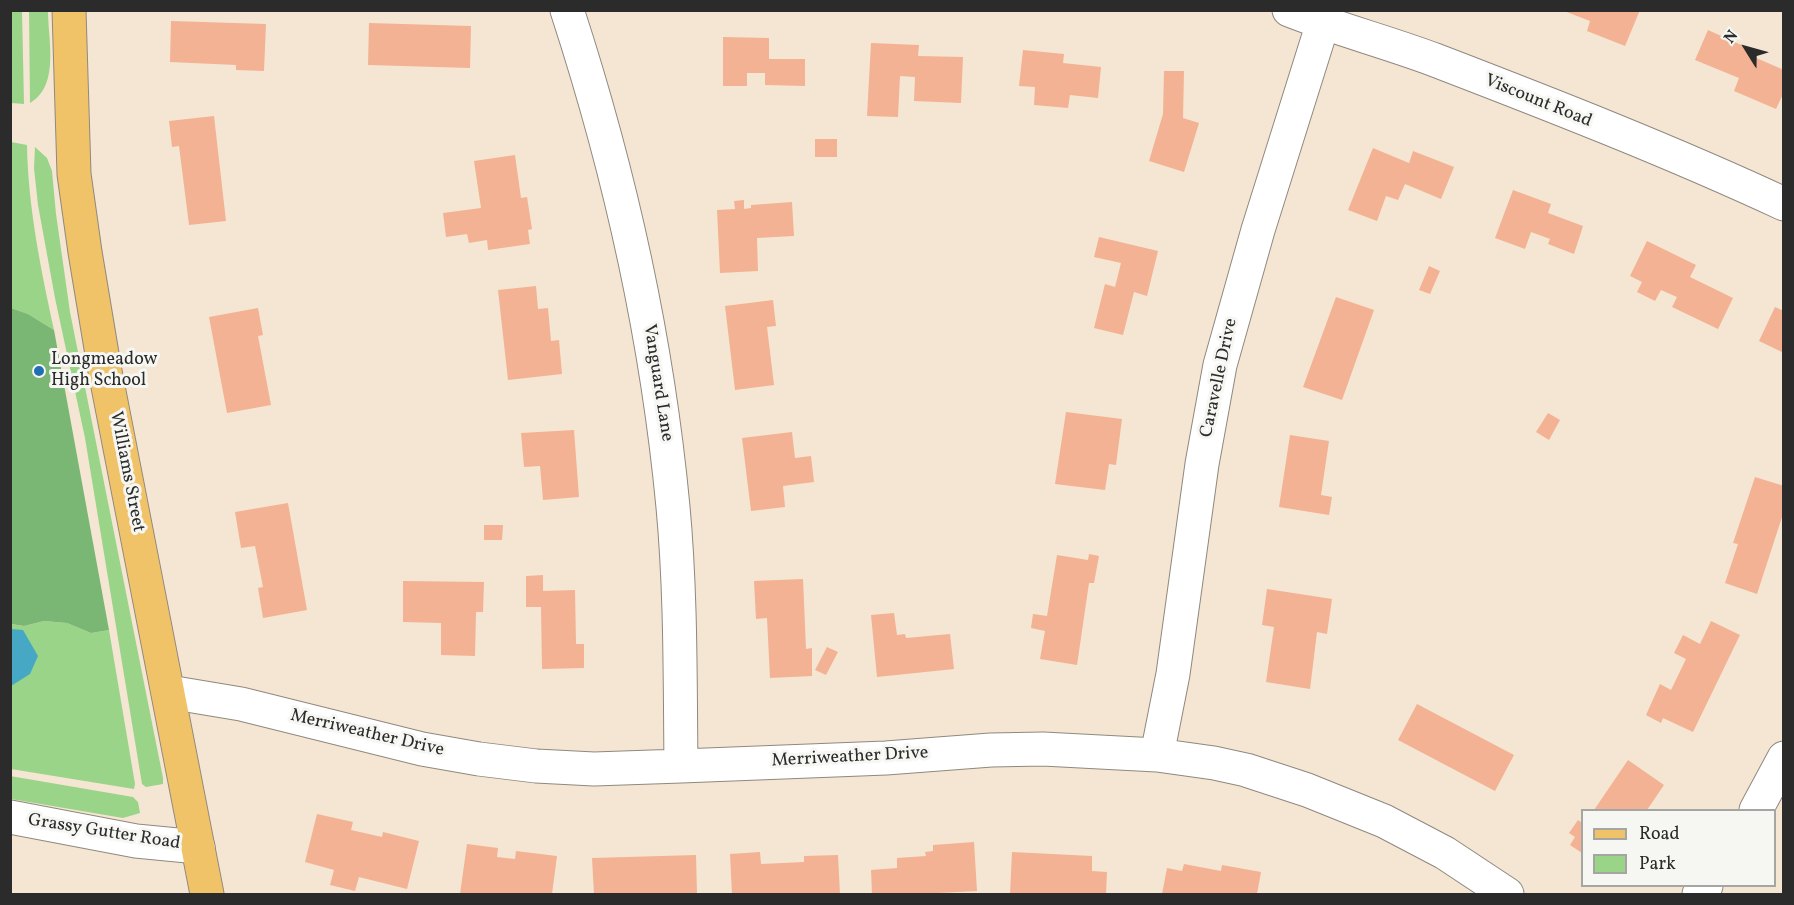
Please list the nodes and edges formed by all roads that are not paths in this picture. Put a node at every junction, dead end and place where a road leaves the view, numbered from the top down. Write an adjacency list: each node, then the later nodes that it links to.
1 (69, 10): 6 (main road, Williams Street)
2 (567, 10): 9 (street, Vanguard Lane)
3 (1289, 10): 4 (street, Viscount Road)
4 (1325, 17): 5 (street, Viscount Road); 7 (street, Caravelle Drive)
5 (1784, 204)
6 (169, 692): 9 (street, Merriweather Drive); 12 (main road, Williams Street)
7 (1157, 755): 9 (street, Merriweather Drive); 14 (street, Merriweather Drive)
8 (1784, 758): 10 (street)
9 (681, 766)
10 (1757, 809)
11 (10, 818): 12 (street, Grassy Gutter Road)
12 (198, 847): 13 (main road, Williams Street)
13 (207, 894)
14 (1507, 894)

